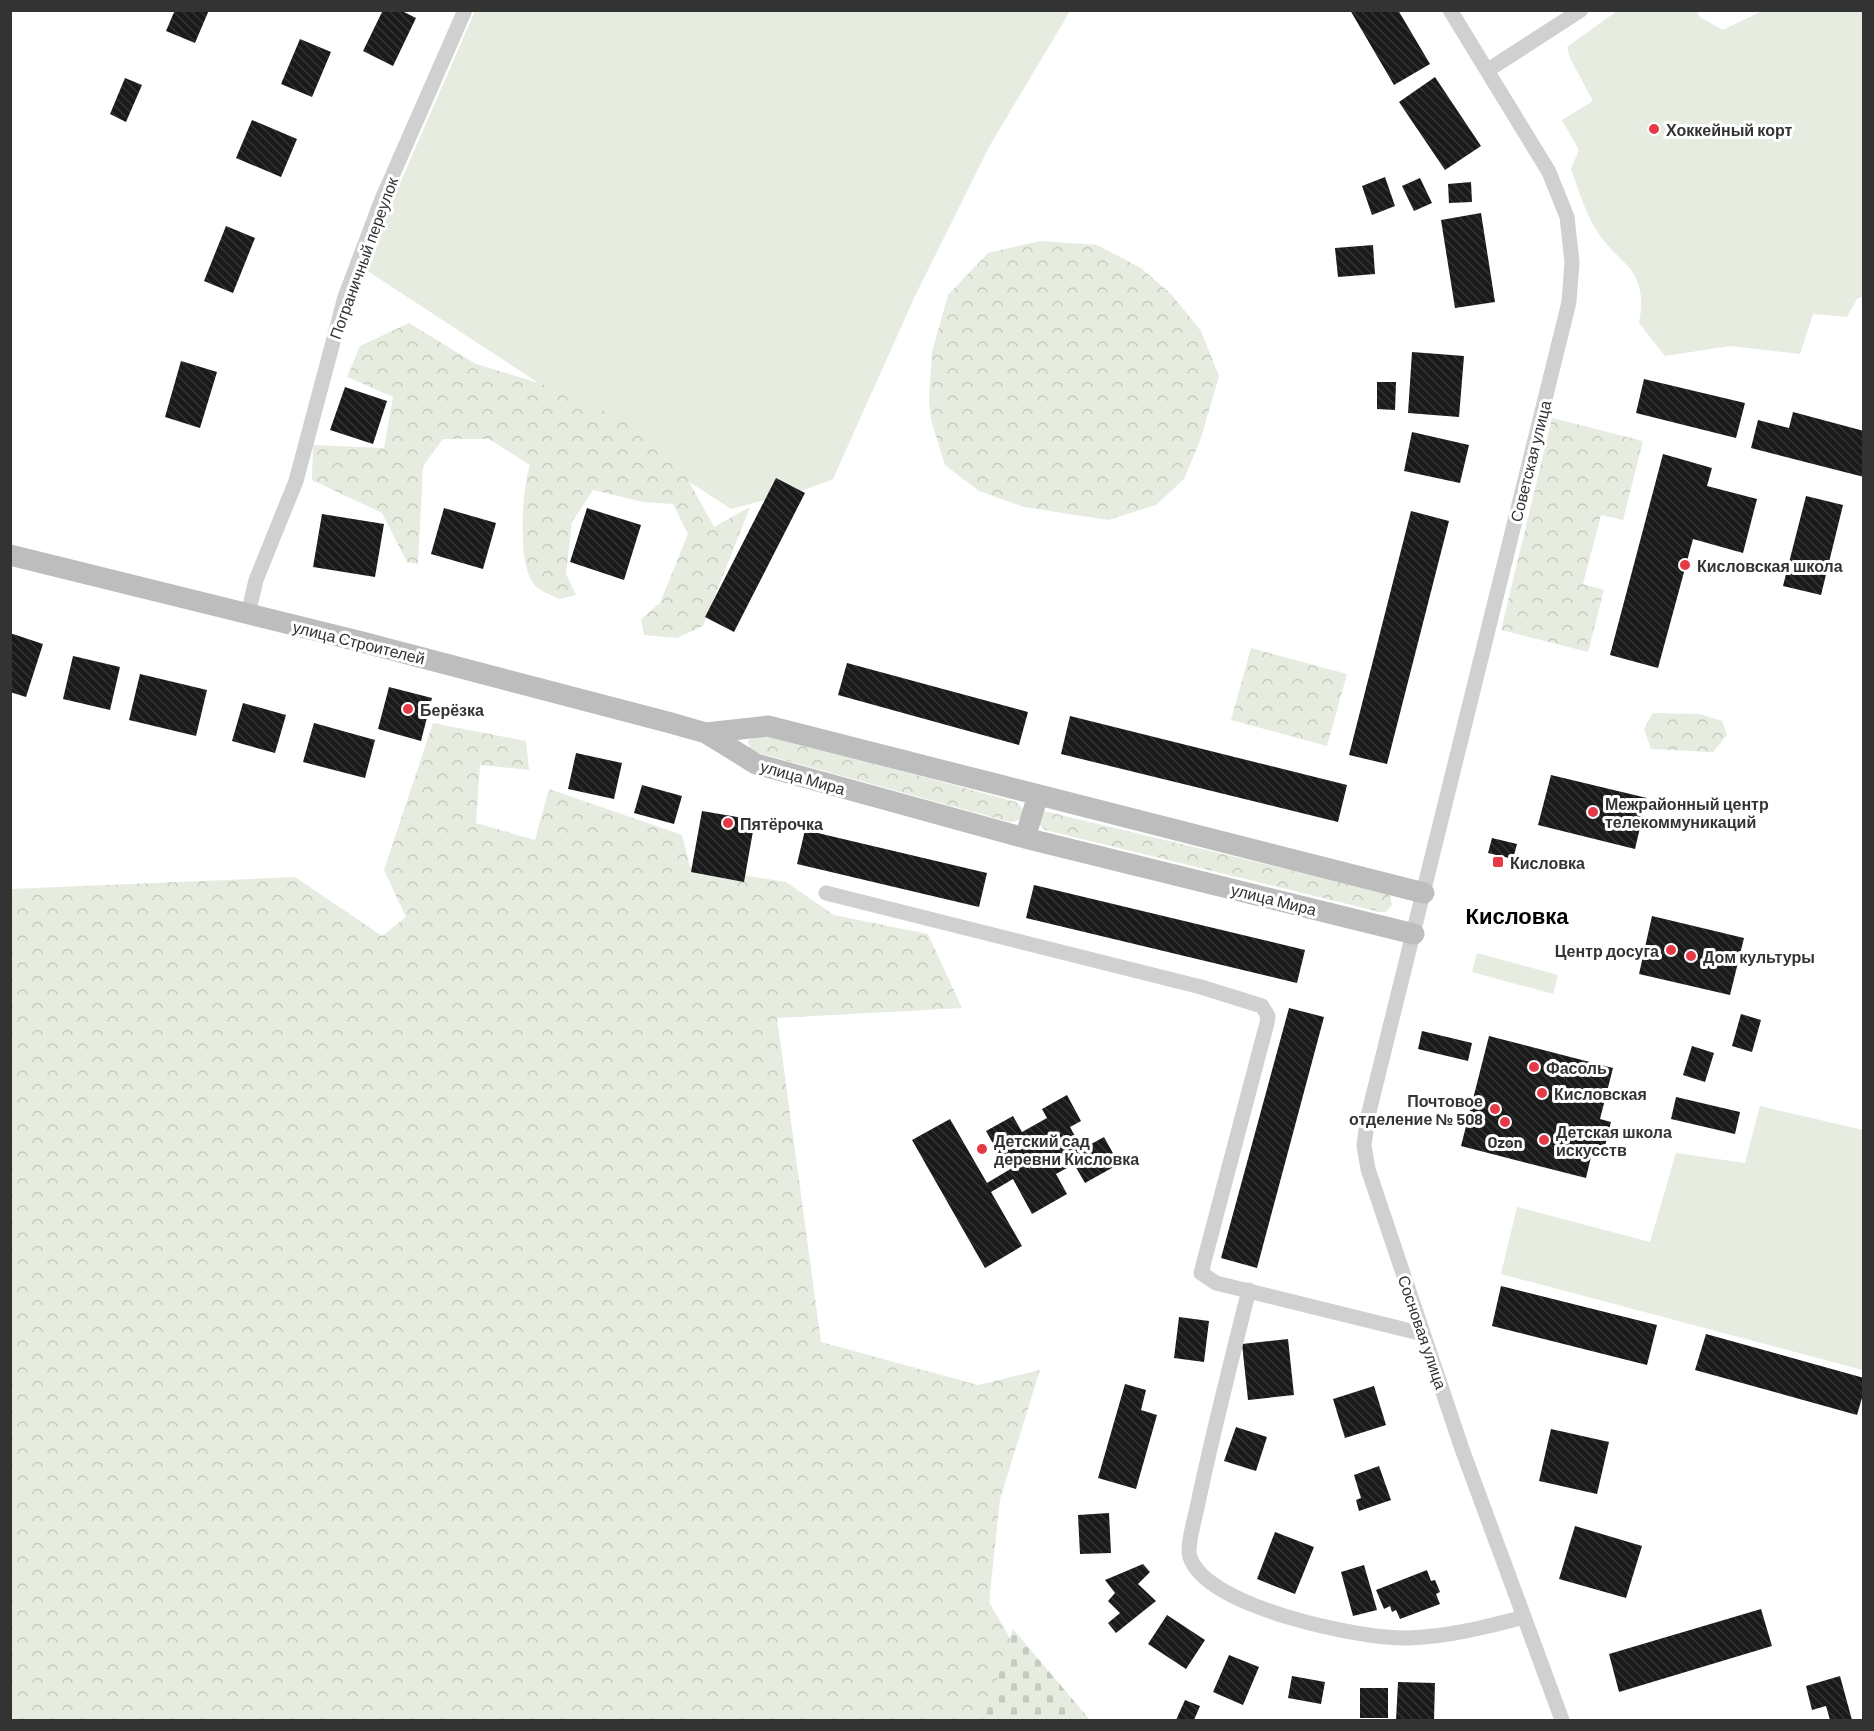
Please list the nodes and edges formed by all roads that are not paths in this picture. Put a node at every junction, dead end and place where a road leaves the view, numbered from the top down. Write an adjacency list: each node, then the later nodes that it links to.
1 (465, 10): 6 (street, Пограничный переулок)
2 (1450, 10): 4 (street, Советская улица)
3 (1581, 10): 4 (street)
4 (1488, 70): 11 (street, Советская улица)
5 (10, 555): 6 (street, улица Строителей)
6 (248, 614): 7 (street, улица Строителей)
7 (706, 733): 8 (street); 9 (street, улица Мира)
8 (1038, 795): 9 (street); 11 (street)
9 (1026, 838): 12 (street, улица Мира)
10 (826, 893): 13 (street)
11 (1424, 893): 12 (street, Советская улица)
12 (1414, 934): 14 (street, Сосновая улица)
13 (1249, 1290): 14 (street); 15 (street)
14 (1423, 1334): 15 (street, Сосновая улица)
15 (1524, 1617): 16 (street, Сосновая улица)
16 (1562, 1720)

